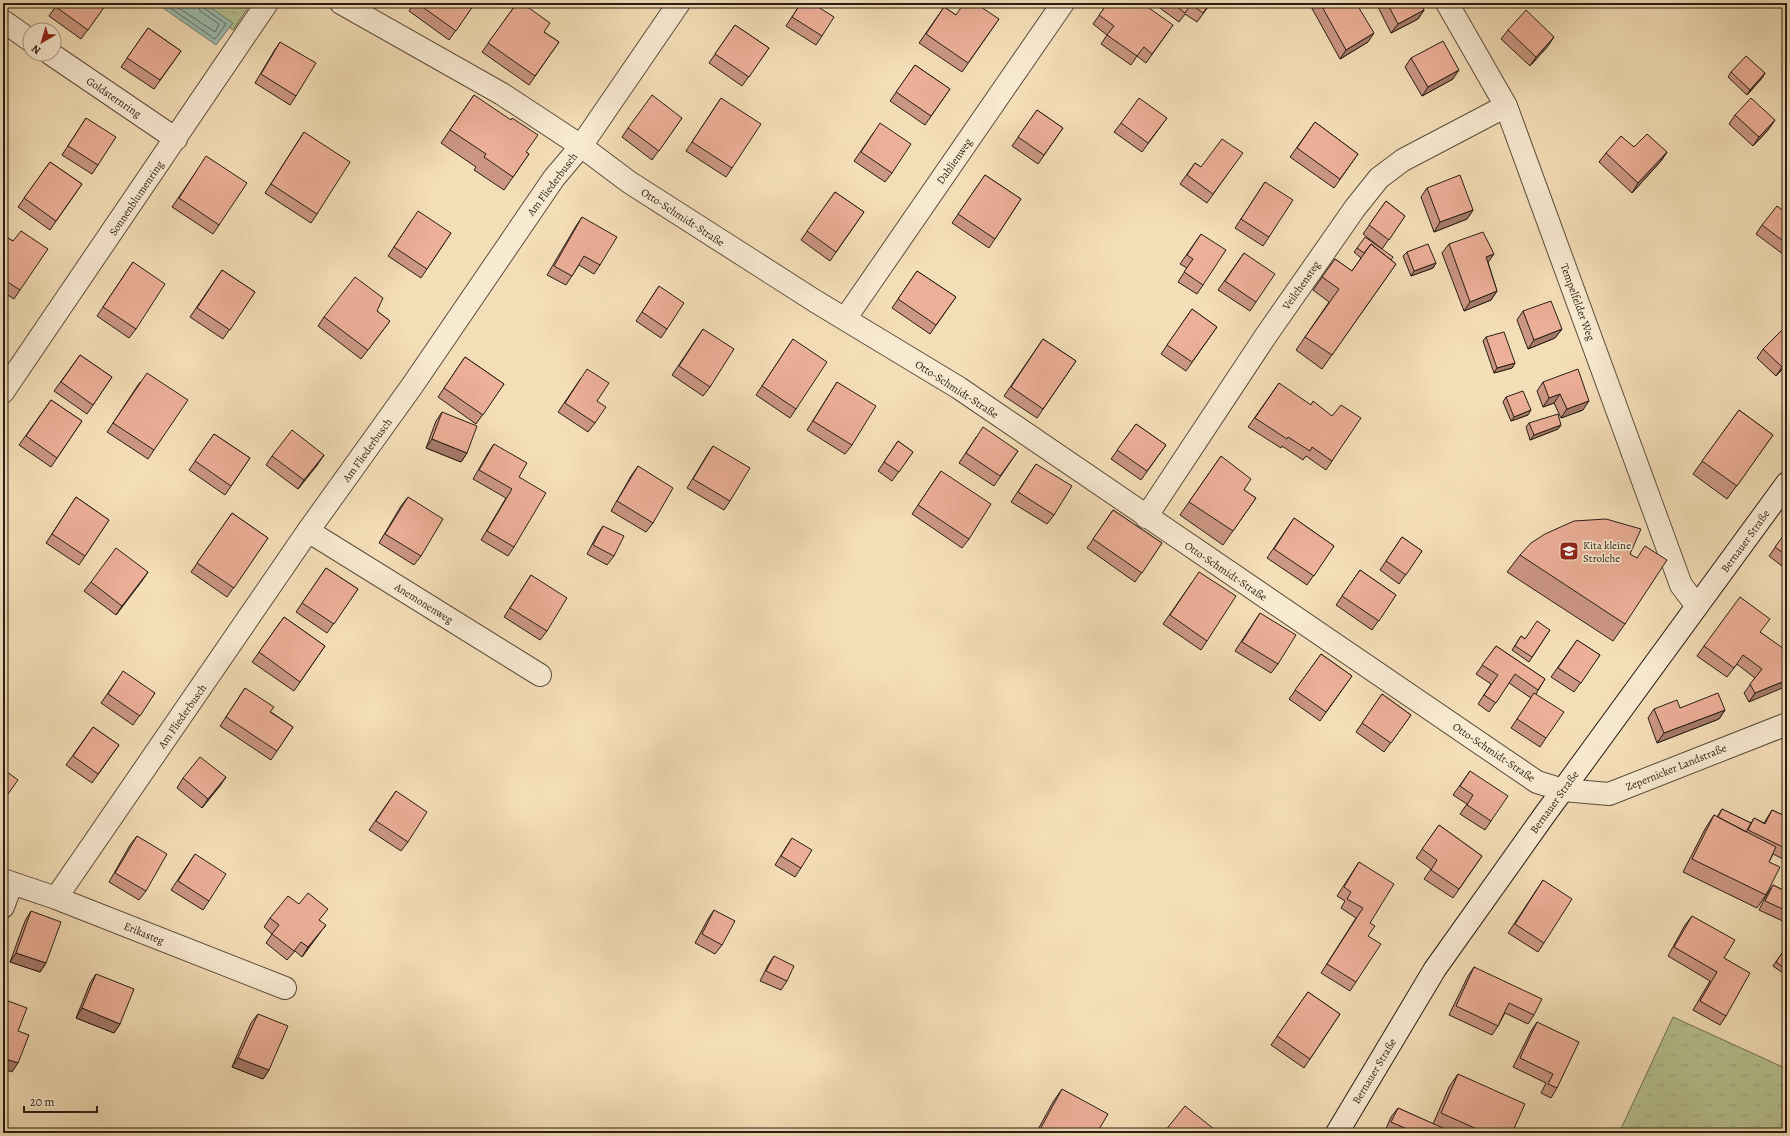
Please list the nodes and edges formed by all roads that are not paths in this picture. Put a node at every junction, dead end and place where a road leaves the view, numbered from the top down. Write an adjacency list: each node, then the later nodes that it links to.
1 (267, 3): 10 (street, Sonnenblumenring)
2 (341, 3): 11 (street, Otto-Schmidt-Straße)
3 (679, 3): 11 (street, Am Fliederbusch)
4 (1063, 3): 12 (street, Dahlienweg)
5 (1448, 3): 9 (street, Tempelfelder Weg)
6 (3, 21): 7 (street)
7 (22, 34)
8 (62, 61): 10 (street, Goldsternring)
9 (1506, 106): 15 (street, Veilchensteg); 17 (street, Tempelfelder Weg)
10 (176, 139): 13 (street, Sonnenblumenring)
11 (581, 146): 12 (street, Otto-Schmidt-Straße); 16 (street, Am Fliederbusch)
12 (845, 319): 15 (street, Otto-Schmidt-Straße)
13 (3, 392)
14 (1787, 483): 17 (street, Bernauer Straße)
15 (1146, 516): 20 (street, Otto-Schmidt-Straße)
16 (308, 531): 18 (street, Anemonenweg); 22 (street, Am Fliederbusch)
17 (1697, 606): 20 (street, Bernauer Straße)
18 (540, 675)
19 (1787, 724): 20 (street, Zepernicker Landstraße)
20 (1563, 790): 25 (street, Bernauer Straße)
21 (7, 881): 22 (street, Erikasteg); 23 (street)
22 (56, 898): 24 (street, Erikasteg)
23 (3, 907)
24 (285, 988)
25 (1337, 1133)

